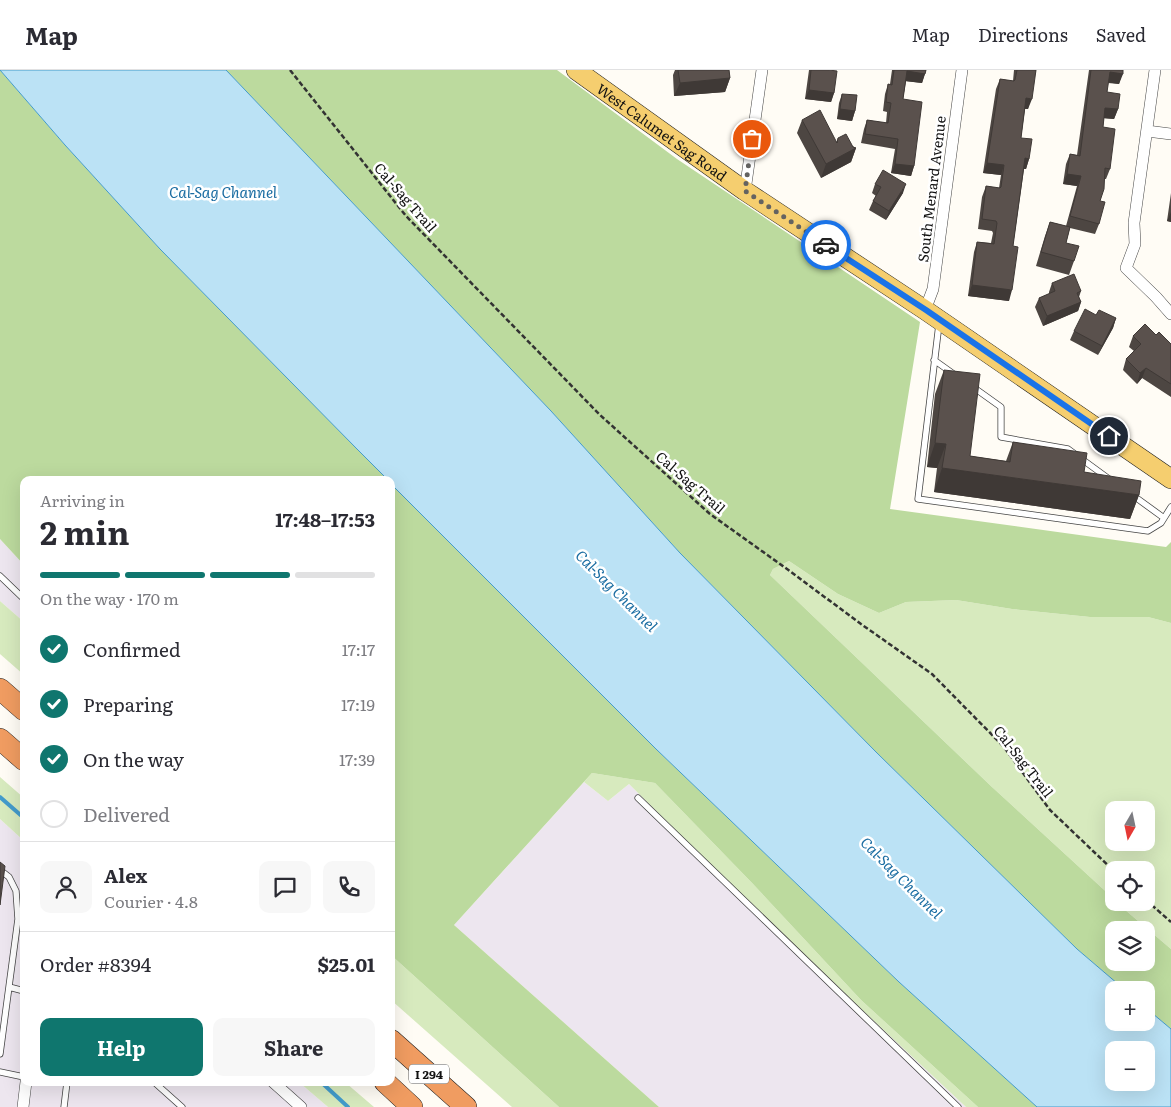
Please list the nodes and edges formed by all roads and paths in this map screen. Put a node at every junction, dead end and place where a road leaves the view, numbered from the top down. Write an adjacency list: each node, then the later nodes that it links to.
1 (290, 70): 24 (path, Cal-Sag Trail)
2 (576, 70): 8 (main road, West Calumet Sag Road)
3 (762, 70): 8 (street)
4 (962, 70): 10 (street, South Menard Avenue)
5 (1154, 70): 6 (street)
6 (1147, 131): 7 (street); 9 (street)
7 (1171, 134)
8 (745, 191): 10 (main road, West Calumet Sag Road)
9 (1171, 314)
10 (932, 315): 11 (lane); 12 (main road, West Calumet Sag Road)
11 (934, 360): 13 (lane); 16 (lane)
12 (1171, 478)
13 (1116, 484)
14 (1124, 489): 16 (lane)
15 (1171, 507): 16 (lane)
16 (1164, 518)
17 (0, 576): 18 (lane)
18 (20, 595)
19 (0, 689): 20 (highway)
20 (20, 706)
21 (0, 739): 22 (highway)
22 (20, 756)
23 (638, 798): 45 (lane)
24 (1105, 862)
25 (0, 870): 28 (lane)
26 (1155, 908): 27 (path)
27 (1171, 922)
28 (9, 987): 29 (lane); 31 (lane)
29 (20, 990)
30 (395, 1044): 44 (highway, I 294)
31 (0, 1054)
32 (0, 1072): 33 (lane)
33 (20, 1076)
34 (26, 1086): 39 (street)
35 (67, 1086): 40 (lane)
36 (158, 1086): 41 (lane)
37 (277, 1086): 42 (street)
38 (389, 1086): 43 (highway, I 294)
39 (23, 1107)
40 (64, 1107)
41 (182, 1107)
42 (301, 1107)
43 (412, 1107)
44 (466, 1107)
45 (958, 1107)

